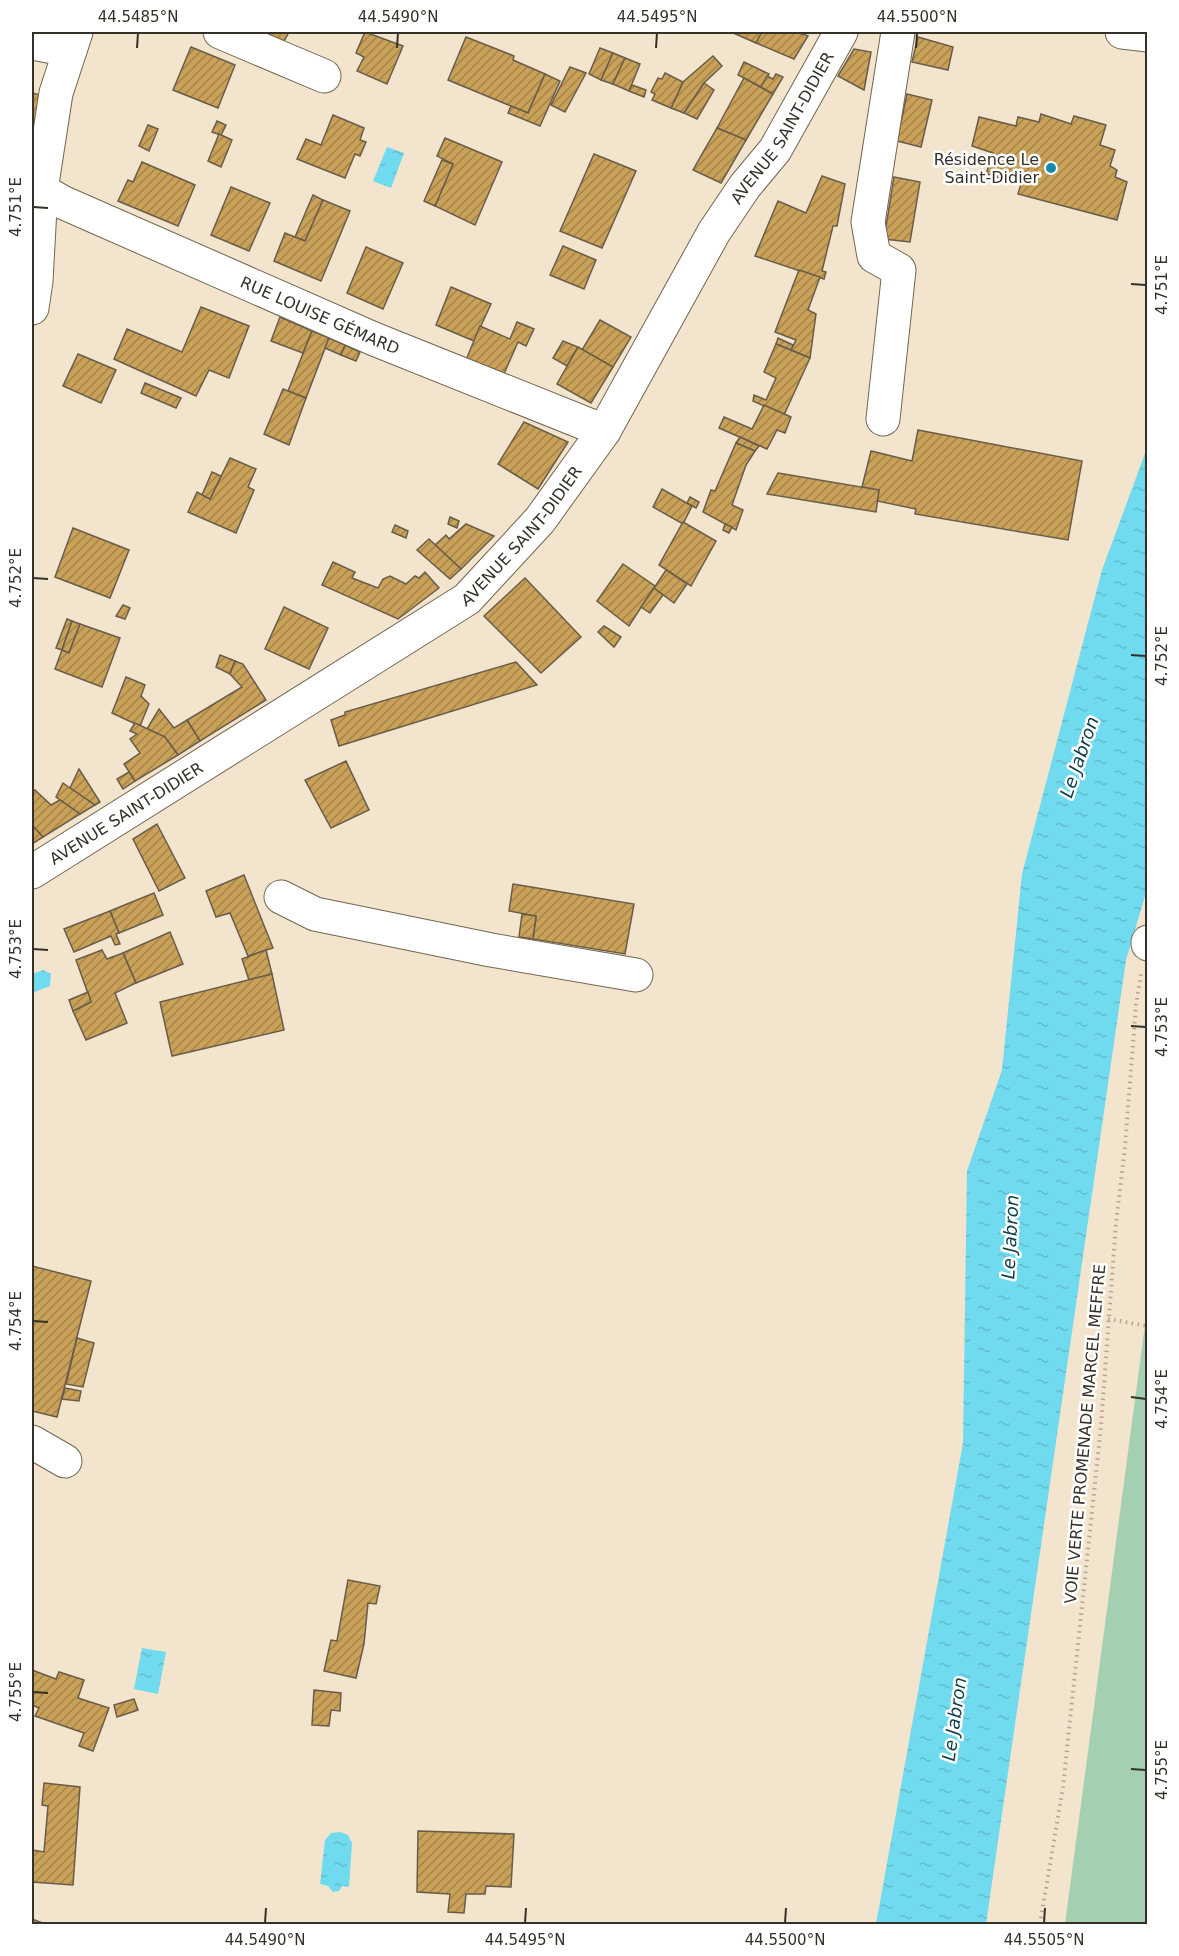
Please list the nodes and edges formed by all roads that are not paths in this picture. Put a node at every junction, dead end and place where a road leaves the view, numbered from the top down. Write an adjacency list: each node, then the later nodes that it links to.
1 (220, 32): 8 (street)
2 (841, 32): 12 (street, AVENUE SAINT-DIDIER)
3 (898, 32): 11 (street)
4 (1122, 32): 5 (street)
5 (1148, 35)
6 (73, 41): 7 (street); 9 (street)
7 (32, 44)
8 (324, 76)
9 (41, 190): 10 (street); 12 (street, RUE LOUISE GÉMARD)
10 (33, 290)
11 (883, 419)
12 (604, 431): 13 (street, AVENUE SAINT-DIDIER)
13 (32, 872)
14 (281, 897): 15 (street)
15 (636, 975)
16 (32, 1442): 17 (street)
17 (65, 1461)

